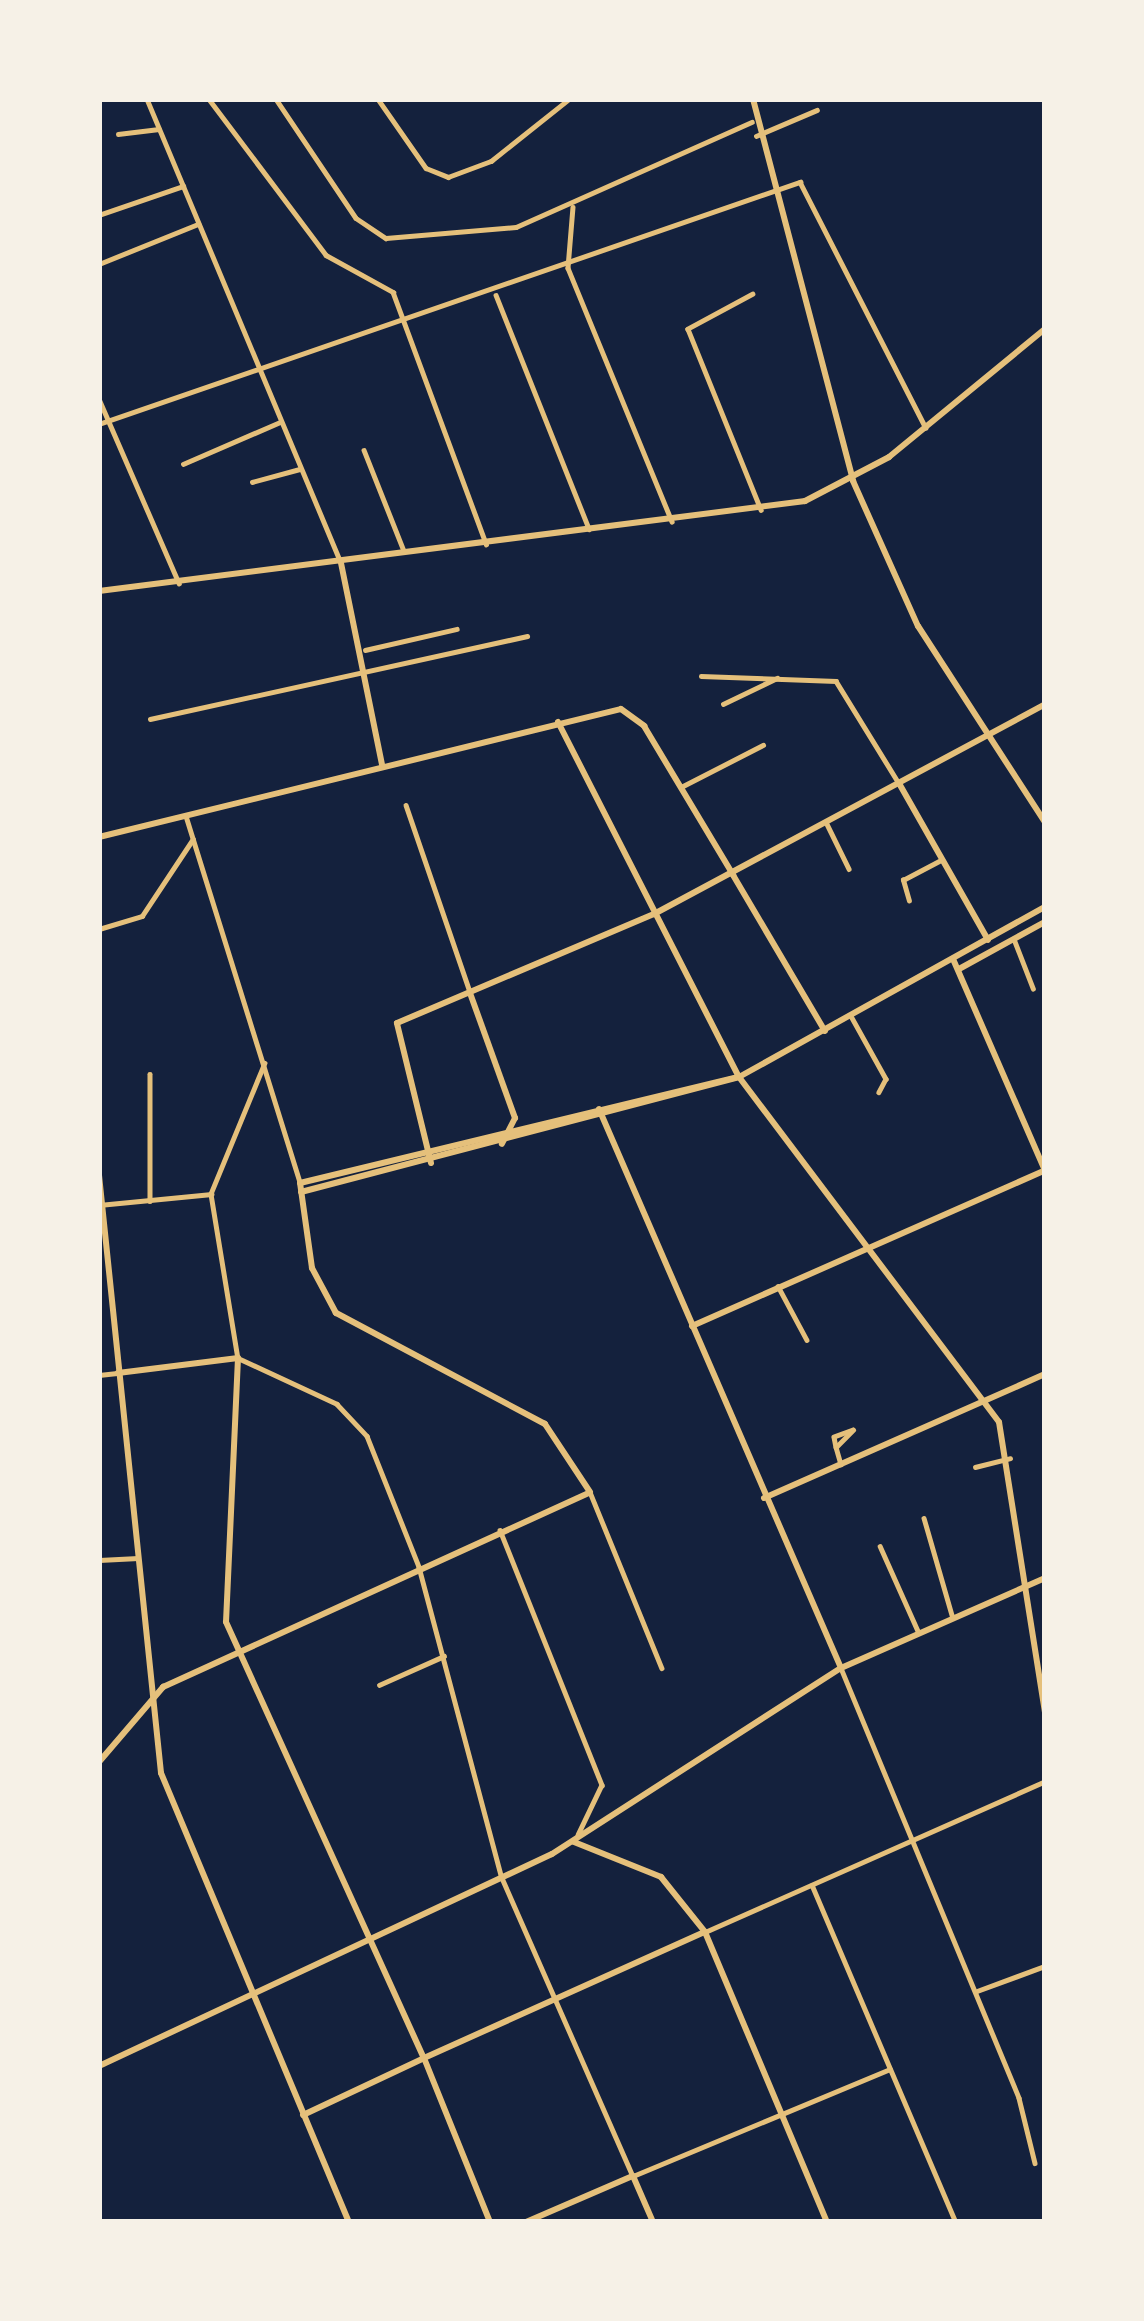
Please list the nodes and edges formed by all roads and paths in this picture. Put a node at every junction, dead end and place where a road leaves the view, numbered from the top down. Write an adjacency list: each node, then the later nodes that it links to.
1 (147, 99): 9 (street)
2 (209, 99): 21 (street)
3 (276, 99): 14 (street)
4 (378, 99): 5 (street)
5 (569, 99)
6 (752, 99): 8 (main road)
7 (817, 110): 11 (street)
8 (752, 122): 11 (main road); 14 (street)
9 (159, 130): 10 (street); 12 (street)
10 (118, 134)
11 (756, 136): 13 (main road)
12 (183, 186): 15 (street); 16 (street)
13 (771, 190): 18 (street); 28 (street); 32 (main road)
14 (573, 206): 18 (street)
15 (99, 214)
16 (198, 224): 17 (street); 23 (street)
17 (99, 264)
18 (568, 268): 20 (street); 35 (street)
19 (752, 294): 34 (street)
20 (496, 295): 21 (street); 36 (street)
21 (407, 322): 23 (street); 37 (street)
22 (1045, 329): 28 (main road)
23 (255, 363): 25 (street); 26 (street)
24 (99, 399): 25 (street)
25 (108, 420): 27 (street); 40 (street)
26 (280, 422): 30 (street); 31 (street)
27 (99, 424)
28 (926, 428): 32 (main road)
29 (364, 450): 38 (street)
30 (183, 464)
31 (300, 469): 33 (street); 39 (street)
32 (854, 481): 34 (main road); 52 (main road)
33 (252, 482)
34 (761, 510): 35 (main road)
35 (672, 522): 36 (main road)
36 (590, 531): 37 (main road)
37 (486, 544): 38 (main road)
38 (405, 554): 39 (main road)
39 (341, 563): 40 (main road); 44 (main road)
40 (179, 583): 41 (main road)
41 (99, 592)
42 (457, 629): 44 (street)
43 (527, 636): 45 (street)
44 (365, 650): 45 (main road)
45 (360, 673): 50 (street); 54 (main road)
46 (701, 676): 47 (street)
47 (782, 676): 48 (street); 55 (street)
48 (723, 704)
49 (1045, 704): 52 (main road)
50 (151, 719)
51 (558, 722): 54 (main road); 56 (main road); 68 (main road)
52 (988, 737): 55 (main road); 59 (main road)
53 (764, 745): 56 (street)
54 (382, 765): 58 (main road)
55 (900, 785): 60 (main road); 63 (main road)
56 (681, 788): 65 (main road)
57 (406, 805): 76 (street)
58 (186, 815): 61 (main road); 62 (street)
59 (1045, 822)
60 (827, 824): 64 (street); 65 (main road)
61 (99, 837)
62 (194, 839): 70 (street); 79 (street)
63 (941, 860): 66 (street); 72 (main road)
64 (849, 869)
65 (733, 875): 68 (main road); 78 (main road)
66 (909, 901)
67 (1045, 907): 72 (main road)
68 (654, 914): 76 (main road); 81 (main road)
69 (1045, 922): 71 (main road)
70 (99, 928)
71 (1014, 939): 74 (main road); 75 (street)
72 (988, 940): 73 (main road)
73 (953, 959): 74 (main road); 77 (main road)
74 (959, 969): 89 (main road)
75 (1033, 988)
76 (470, 993): 85 (main road); 87 (main road)
77 (850, 1016): 78 (main road); 82 (street)
78 (825, 1031): 81 (main road)
79 (265, 1063): 91 (street); 92 (street)
80 (150, 1074): 93 (street)
81 (739, 1077): 83 (main road); 84 (main road); 95 (main road)
82 (878, 1092)
83 (599, 1109): 84 (main road); 85 (main road)
84 (603, 1119): 86 (main road); 97 (main road)
85 (516, 1129): 86 (main road); 87 (main road)
86 (498, 1146): 88 (main road)
87 (428, 1152): 88 (main road); 91 (main road)
88 (431, 1163): 91 (main road)
89 (1045, 1170): 95 (main road)
90 (99, 1174): 94 (main road)
91 (300, 1187): 108 (main road)
92 (211, 1194): 93 (street); 99 (street)
93 (150, 1201): 94 (street)
94 (100, 1205): 100 (main road)
95 (872, 1247): 96 (main road); 103 (main road)
96 (778, 1286): 97 (main road); 98 (street)
97 (692, 1326): 109 (main road)
98 (807, 1340)
99 (238, 1358): 100 (main road); 115 (street); 120 (main road)
100 (118, 1373): 102 (street); 113 (main road)
101 (1045, 1374): 103 (main road)
102 (99, 1375)
103 (986, 1401): 105 (main road); 106 (main road)
104 (836, 1447): 106 (street)
105 (1010, 1458): 107 (street); 117 (main road)
106 (842, 1465): 109 (main road)
107 (975, 1467)
108 (590, 1492): 111 (main road); 122 (street)
109 (764, 1498): 123 (main road)
110 (924, 1518): 118 (street)
111 (500, 1531): 115 (main road); 130 (street)
112 (880, 1546): 119 (street)
113 (138, 1558): 114 (street); 125 (main road)
114 (99, 1560)
115 (419, 1567): 120 (main road); 121 (street)
116 (1045, 1578): 117 (main road)
117 (1029, 1585): 118 (main road); 126 (main road)
118 (952, 1616): 119 (main road)
119 (918, 1631): 123 (main road)
120 (239, 1650): 125 (main road); 134 (main road)
121 (444, 1657): 124 (street); 131 (street)
122 (662, 1668)
123 (841, 1668): 129 (street); 130 (main road)
124 (380, 1685)
125 (148, 1698): 127 (main road); 137 (main road)
126 (1045, 1712)
127 (99, 1761)
128 (1045, 1781): 129 (street)
129 (913, 1838): 132 (street); 136 (street)
130 (574, 1842): 131 (main road); 133 (main road)
131 (502, 1878): 134 (main road); 138 (street)
132 (812, 1885): 133 (street); 141 (street)
133 (705, 1932): 138 (main road); 143 (main road)
134 (373, 1942): 137 (main road); 139 (main road)
135 (1045, 1966): 136 (street)
136 (975, 1992): 144 (street)
137 (253, 1996): 140 (main road); 142 (main road)
138 (553, 2001): 139 (main road); 145 (street)
139 (424, 2057): 142 (main road); 147 (main road)
140 (99, 2066)
141 (890, 2068): 143 (street); 151 (street)
142 (303, 2115): 146 (main road)
143 (780, 2115): 145 (street); 150 (main road)
144 (1035, 2163)
145 (633, 2176): 148 (main road); 149 (main road)
146 (349, 2222)
147 (490, 2222)
148 (526, 2222)
149 (653, 2222)
150 (827, 2222)
151 (956, 2222)

